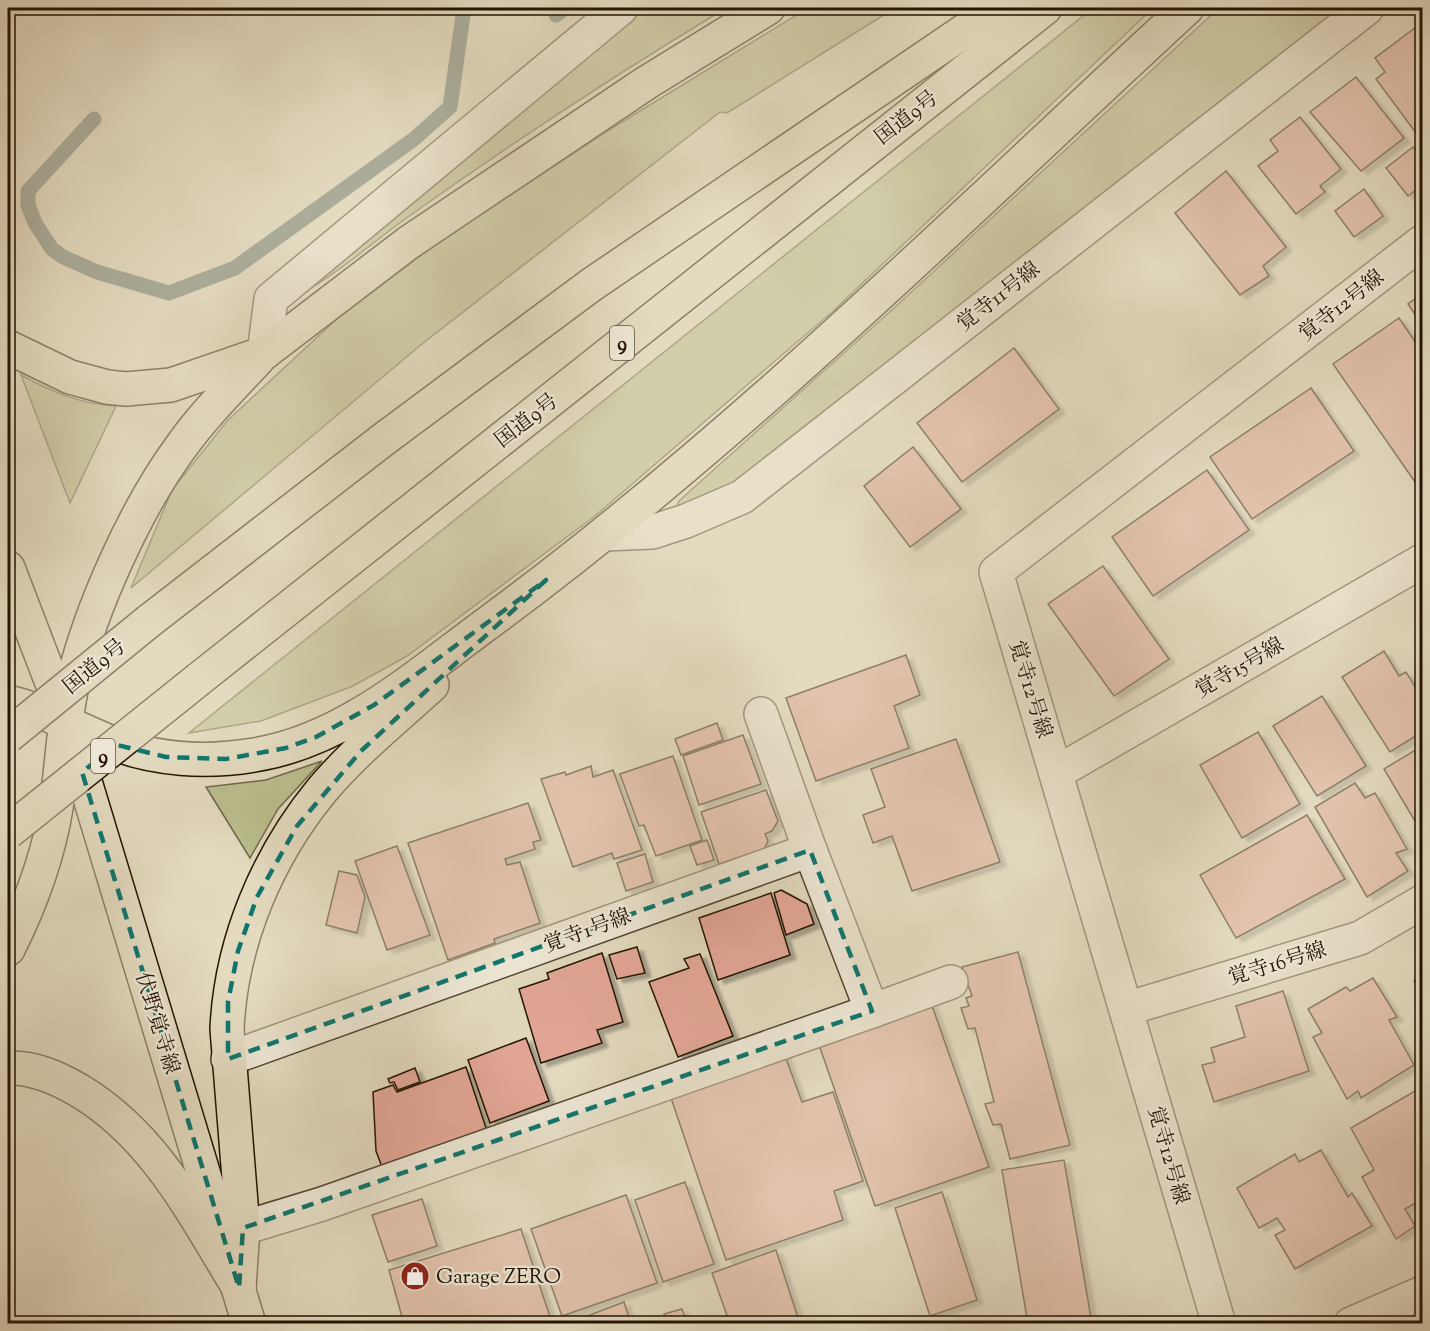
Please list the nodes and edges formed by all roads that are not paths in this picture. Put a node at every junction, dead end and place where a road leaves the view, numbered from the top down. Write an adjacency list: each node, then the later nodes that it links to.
1 (621, 8): 9 (street)
2 (768, 8): 9 (main road)
3 (998, 8): 17 (main road, 国道9号, bridge)
4 (1045, 8): 19 (main road, 国道9号 / 9, bridge)
5 (1187, 8): 10 (main road)
6 (1366, 8): 10 (street, 覚寺11号線)
7 (1422, 242): 18 (street, 覚寺12号線)
8 (8, 346): 9 (main road)
9 (264, 353): 16 (main road)
10 (605, 534): 13 (main road)
11 (1422, 561): 18 (street, 覚寺15号線)
12 (8, 568): 16 (main road, 伏野覚寺線)
13 (546, 580): 16 (main road); 26 (main road)
14 (8, 702): 16 (main road)
15 (761, 714): 20 (street)
16 (67, 722): 22 (main road); 29 (main road, 伏野覚寺線)
17 (8, 736)
18 (1056, 773): 24 (street, 覚寺12号線)
19 (8, 832)
20 (810, 850): 25 (street); 26 (street, 覚寺1号線)
21 (1422, 902): 24 (street, 覚寺16号線)
22 (8, 949)
23 (951, 982): 25 (street)
24 (1126, 1009): 32 (street, 覚寺12号線)
25 (872, 1011): 28 (street)
26 (228, 1059): 28 (main road)
27 (8, 1068): 29 (main road)
28 (243, 1228): 29 (main road)
29 (239, 1288): 31 (main road, 伏野覚寺線)
30 (1422, 1293): 33 (street)
31 (249, 1323)
32 (1219, 1323)
33 (1351, 1323)

